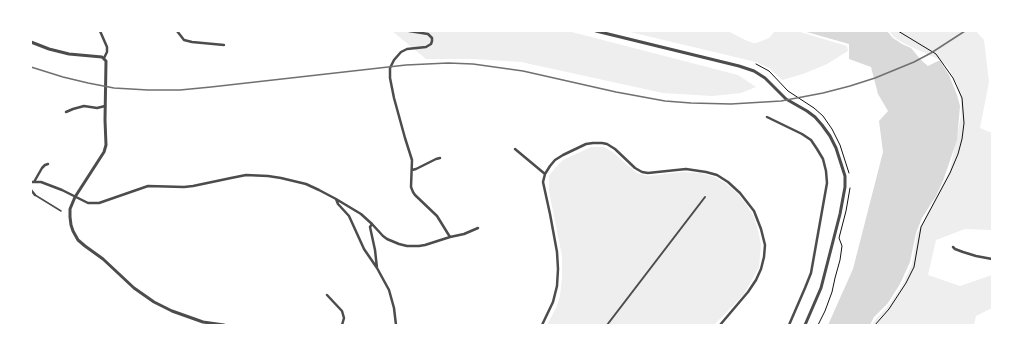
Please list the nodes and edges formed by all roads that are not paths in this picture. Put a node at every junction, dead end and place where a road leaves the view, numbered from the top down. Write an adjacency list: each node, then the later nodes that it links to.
1 (100, 31): 7 (street)
2 (177, 31): 6 (street)
3 (409, 31): 14 (street)
4 (596, 31): 37 (street)
5 (31, 42): 7 (street)
6 (224, 45)
7 (104, 58): 8 (street)
8 (105, 106): 9 (street); 19 (street)
9 (66, 112)
10 (767, 117): 36 (street)
11 (515, 149): 15 (street)
12 (440, 158): 14 (street)
13 (48, 164): 16 (street)
14 (412, 170): 25 (street)
15 (545, 174): 33 (street); 35 (street)
16 (32, 182): 19 (street)
17 (31, 190): 18 (street)
18 (34, 195): 22 (lane)
19 (75, 197): 21 (street); 30 (street)
20 (705, 197): 34 (street)
21 (336, 199): 23 (street); 28 (street)
22 (61, 211)
23 (372, 224): 25 (street); 28 (street)
24 (478, 228): 25 (street)
25 (450, 237)
26 (953, 247): 27 (street)
27 (992, 259)
28 (378, 268): 32 (street)
29 (327, 295): 31 (street)
30 (224, 325)
31 (342, 325)
32 (396, 325)
33 (542, 325)
34 (607, 325)
35 (720, 325)
36 (789, 325)
37 (804, 325)

